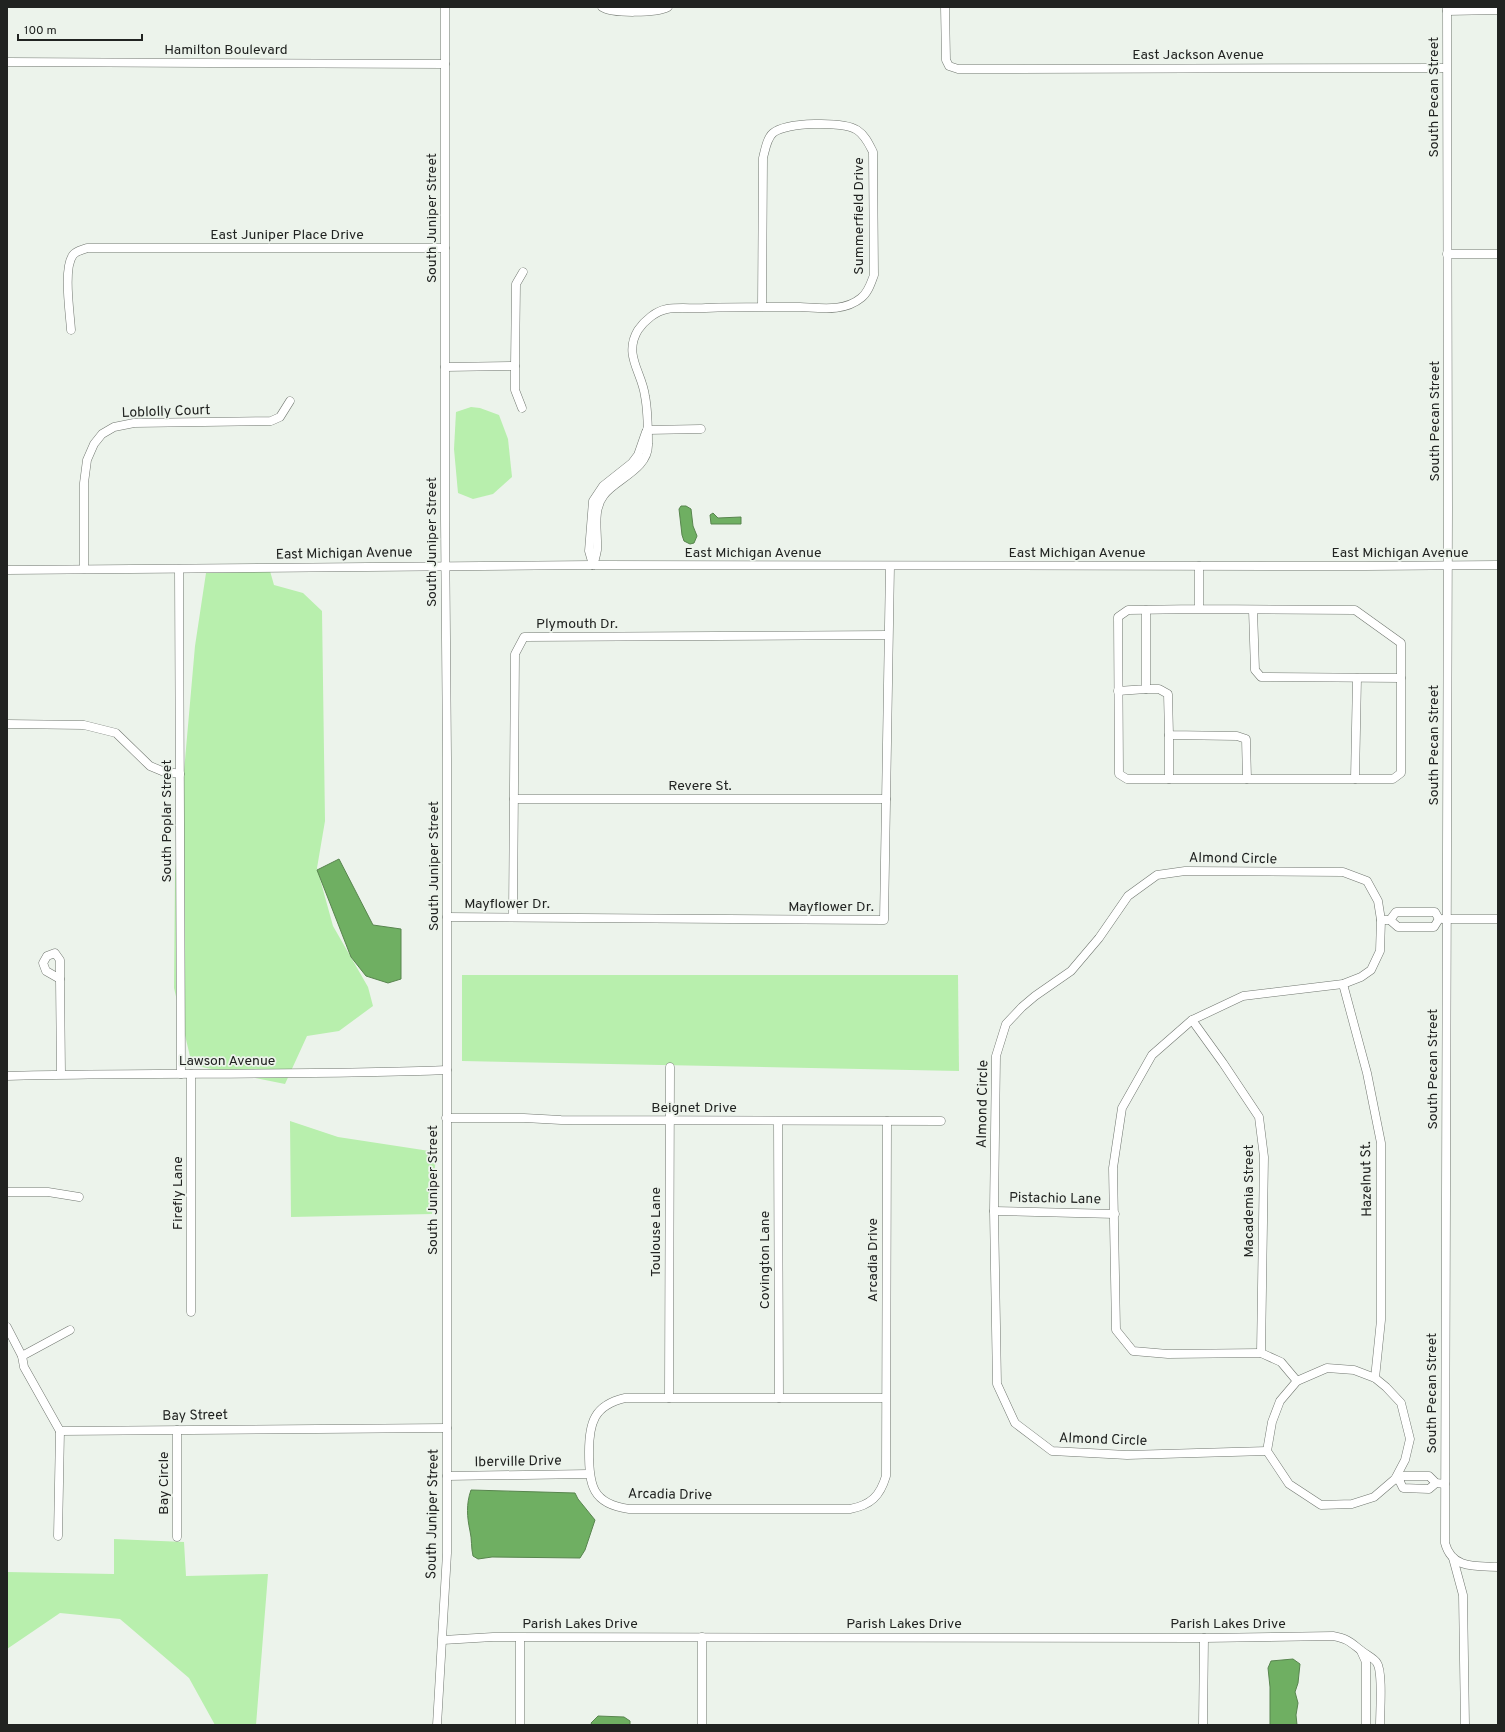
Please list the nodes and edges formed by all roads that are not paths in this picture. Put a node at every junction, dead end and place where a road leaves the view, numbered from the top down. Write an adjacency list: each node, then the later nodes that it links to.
1 (445, 7): 8 (street, South Juniper Street)
2 (602, 7): 3 (street)
3 (668, 7)
4 (945, 7): 9 (street, East Jackson Avenue)
5 (1447, 9): 6 (street); 9 (street, South Pecan Street)
6 (1498, 10)
7 (7, 62): 8 (street, Hamilton Boulevard)
8 (445, 64): 10 (street, South Juniper Street)
9 (1446, 68): 11 (street, South Pecan Street)
10 (445, 248): 15 (street, East Juniper Place Drive); 17 (street, South Juniper Street)
11 (1447, 254): 12 (street); 27 (street, South Pecan Street)
12 (1498, 254)
13 (523, 272): 16 (street)
14 (762, 307): 14 (street, Summerfield Drive); 21 (street, Summerfield Drive)
15 (71, 330)
16 (515, 366): 17 (street); 19 (street)
17 (445, 367): 24 (street, South Juniper Street)
18 (290, 401): 28 (street, Loblolly Court)
19 (522, 408)
20 (701, 429): 21 (street)
21 (647, 430): 22 (street, Summerfield Drive)
22 (593, 565): 24 (street, East Michigan Avenue); 25 (street, East Michigan Avenue)
23 (1498, 565): 27 (street, East Michigan Avenue)
24 (445, 566): 29 (street, East Michigan Avenue); 47 (street, South Juniper Street)
25 (890, 566): 26 (street, East Michigan Avenue); 34 (street, Mayflower Dr.)
26 (1199, 566): 27 (street, East Michigan Avenue); 31 (street)
27 (1447, 566): 49 (street, South Pecan Street)
28 (84, 569): 29 (street, East Michigan Avenue); 30 (street, East Michigan Avenue)
29 (179, 569): 41 (street, South Poplar Street)
30 (7, 570)
31 (1199, 609): 32 (street); 33 (street)
32 (1146, 610): 37 (street); 38 (street)
33 (1253, 610): 35 (street); 36 (street)
34 (888, 635): 45 (street, Plymouth Dr.); 46 (street, Mayflower Dr.)
35 (1357, 678): 36 (street); 44 (street)
36 (1401, 678): 44 (street)
37 (1146, 689): 38 (street); 40 (street)
38 (1118, 690): 42 (street)
39 (7, 724): 41 (street)
40 (1169, 736): 42 (street); 43 (street)
41 (180, 774): 59 (street, South Poplar Street)
42 (1168, 779): 43 (street)
43 (1247, 779): 44 (street)
44 (1355, 779)
45 (514, 799): 46 (street, Revere St.); 48 (street, Plymouth Dr.)
46 (886, 799): 48 (street, Mayflower Dr.)
47 (446, 917): 48 (street, Mayflower Dr.); 57 (street, South Juniper Street)
48 (513, 917)
49 (1443, 919): 50 (street); 52 (street); 52 (street); 89 (street, South Pecan Street)
50 (1498, 919)
51 (1381, 920): 52 (street); 54 (street, Almond Circle); 69 (street, Almond Circle)
52 (1390, 920)
53 (60, 979): 58 (street)
54 (1343, 984): 55 (street, Almond Circle); 76 (street, Hazelnut St.)
55 (1192, 1020): 70 (street, Almond Circle); 74 (street, Macademia Street)
56 (670, 1067): 63 (street, Toulouse Lane)
57 (447, 1070): 60 (street, Lawson Avenue); 62 (street, South Juniper Street)
58 (61, 1074): 59 (street, Lawson Avenue); 61 (street, Lawson Avenue)
59 (181, 1074): 60 (street, Lawson Avenue)
60 (191, 1074): 71 (street, Firefly Lane)
61 (7, 1076)
62 (446, 1118): 63 (street, Beignet Drive); 81 (street, South Juniper Street)
63 (670, 1121): 64 (street, Beignet Drive); 78 (street, Toulouse Lane)
64 (778, 1121): 65 (street, Beignet Drive); 79 (street, Covington Lane)
65 (887, 1121): 66 (street, Beignet Drive); 80 (street, Arcadia Drive)
66 (941, 1121)
67 (7, 1192): 68 (street)
68 (79, 1197)
69 (994, 1211): 70 (street, Pistachio Lane); 84 (street, Almond Circle)
70 (1115, 1214): 74 (street, Almond Circle)
71 (191, 1312)
72 (7, 1327): 75 (street)
73 (70, 1330): 75 (street)
74 (1261, 1354): 77 (street, Almond Circle)
75 (22, 1356): 83 (street)
76 (1376, 1378): 77 (street); 87 (street)
77 (1297, 1381): 84 (street)
78 (669, 1398): 79 (street, Arcadia Drive); 85 (street, Arcadia Drive)
79 (779, 1398): 80 (street, Arcadia Drive)
80 (886, 1398): 85 (street, Arcadia Drive)
81 (447, 1428): 82 (street, Bay Street); 86 (street, South Juniper Street)
82 (177, 1430): 83 (street, Bay Street); 91 (street, Bay Circle)
83 (60, 1431): 90 (street)
84 (1267, 1452): 87 (street)
85 (589, 1474): 86 (street, Iberville Drive)
86 (448, 1476): 97 (street, South Juniper Street)
87 (1397, 1480): 88 (street); 88 (street)
88 (1436, 1483): 89 (street)
89 (1445, 1484): 92 (street, South Pecan Street)
90 (58, 1536)
91 (177, 1537)
92 (1453, 1558): 93 (street); 105 (street)
93 (1498, 1567)
94 (702, 1637): 95 (street, Parish Lakes Drive); 96 (street, Parish Lakes Drive); 101 (street)
95 (520, 1638): 97 (street, Parish Lakes Drive); 100 (street)
96 (1204, 1638): 98 (street, Parish Lakes Drive); 102 (street)
97 (443, 1640): 99 (street, South Juniper Street)
98 (1361, 1651): 103 (street); 104 (street, Parish Lakes Drive)
99 (437, 1725)
100 (520, 1725)
101 (702, 1725)
102 (1203, 1725)
103 (1366, 1725)
104 (1380, 1725)
105 (1465, 1725)

